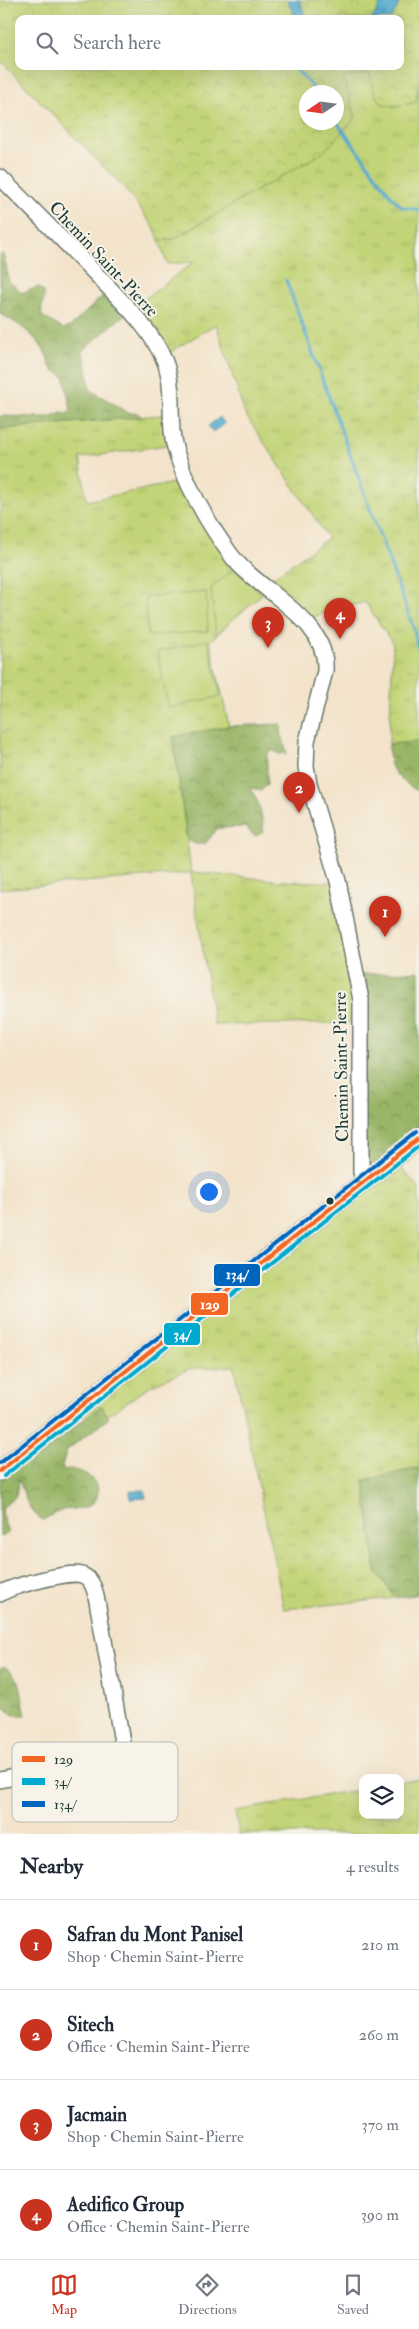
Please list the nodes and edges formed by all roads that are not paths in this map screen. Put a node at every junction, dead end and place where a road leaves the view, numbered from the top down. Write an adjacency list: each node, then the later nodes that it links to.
1 (0, 177): 3 (street, Chemin Saint-Pierre)
2 (419, 1138): 3 (main road)
3 (364, 1182): 4 (main road)
4 (0, 1471)
5 (0, 1594): 6 (street)
6 (122, 1742)

